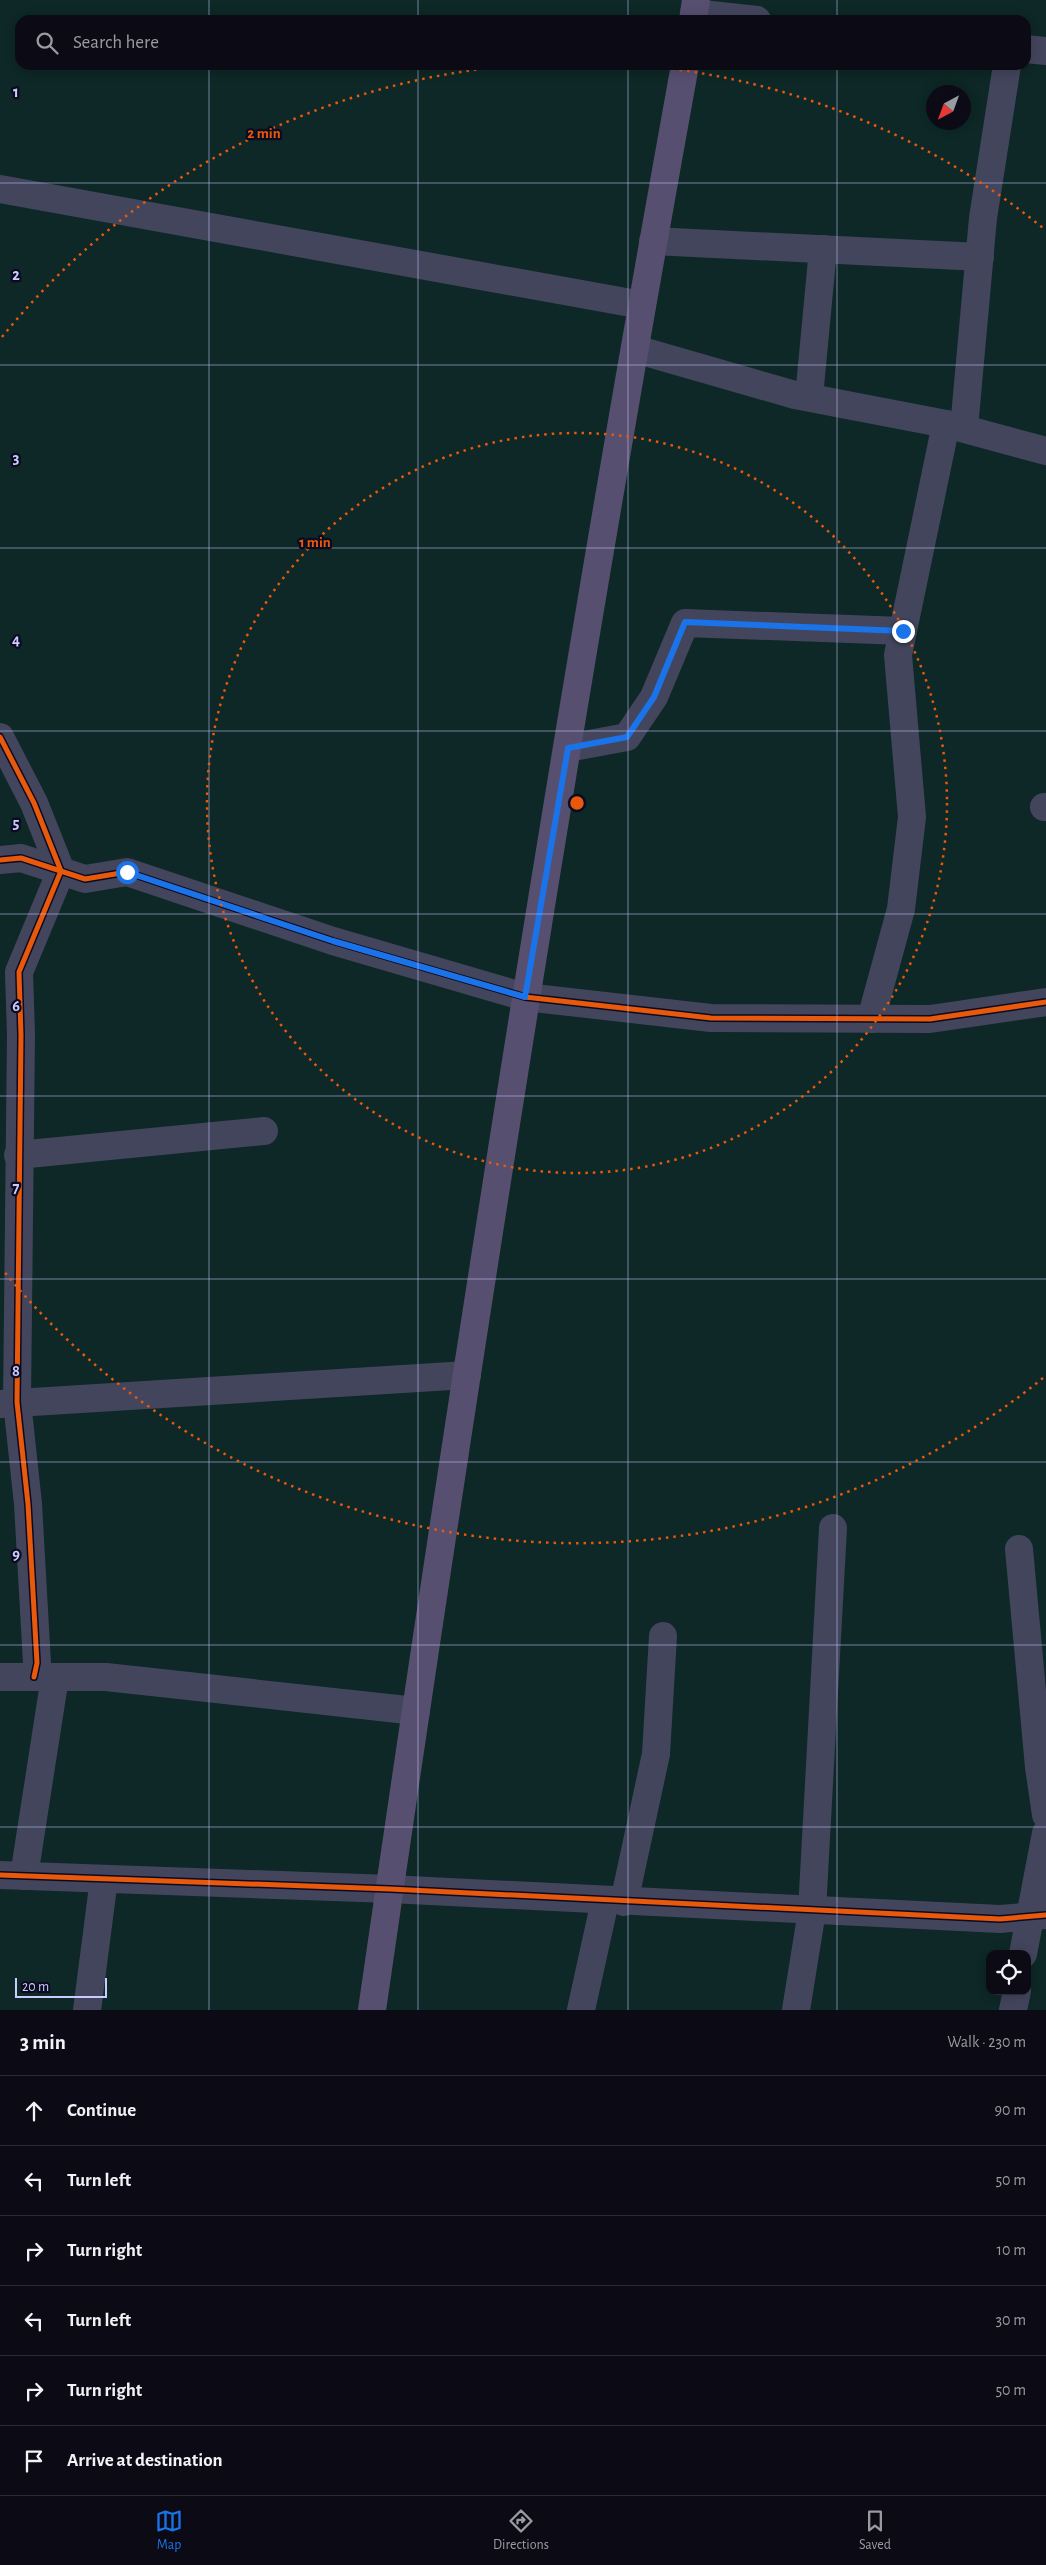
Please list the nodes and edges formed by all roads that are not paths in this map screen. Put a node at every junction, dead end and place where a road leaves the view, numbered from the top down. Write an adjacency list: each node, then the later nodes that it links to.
1 (695, 11): 2 (street)
2 (723, 15)
3 (1031, 50): 4 (street)
4 (1046, 51)
5 (684, 70): 8 (main road)
6 (1006, 70): 10 (street)
7 (0, 189): 11 (street)
8 (653, 241): 9 (street); 11 (main road)
9 (823, 249): 10 (street); 13 (street)
10 (980, 257): 14 (street)
11 (642, 305): 12 (main road)
12 (635, 349): 13 (street); 18 (main road)
13 (809, 397): 14 (street)
14 (955, 426): 15 (street); 16 (street)
15 (1046, 451)
16 (903, 631): 18 (street); 23 (street)
17 (0, 737): 20 (street)
18 (568, 748): 21 (main road)
19 (0, 860): 20 (street)
20 (61, 871): 21 (street); 25 (street)
21 (525, 997): 23 (street); 26 (main road)
22 (1046, 1002): 23 (street)
23 (871, 1019)
24 (264, 1131): 25 (street)
25 (12, 1144): 27 (street)
26 (468, 1375): 27 (street); 33 (main road)
27 (9, 1403): 32 (street)
28 (833, 1528): 40 (street)
29 (1019, 1549): 34 (street)
30 (663, 1636): 39 (street)
31 (0, 1677): 32 (street)
32 (45, 1677): 33 (street); 36 (street)
33 (416, 1711): 38 (main road)
34 (1046, 1815)
35 (1046, 1833): 41 (street)
36 (12, 1875): 37 (street)
37 (104, 1879): 38 (street); 44 (street)
38 (390, 1889): 39 (street); 45 (main road)
39 (615, 1901): 40 (street); 46 (street)
40 (812, 1911): 41 (street); 47 (street)
41 (1038, 1916): 42 (street)
42 (1025, 1950)
43 (1016, 1995): 48 (street)
44 (87, 2010)
45 (372, 2010)
46 (581, 2010)
47 (796, 2010)
48 (1013, 2010)

